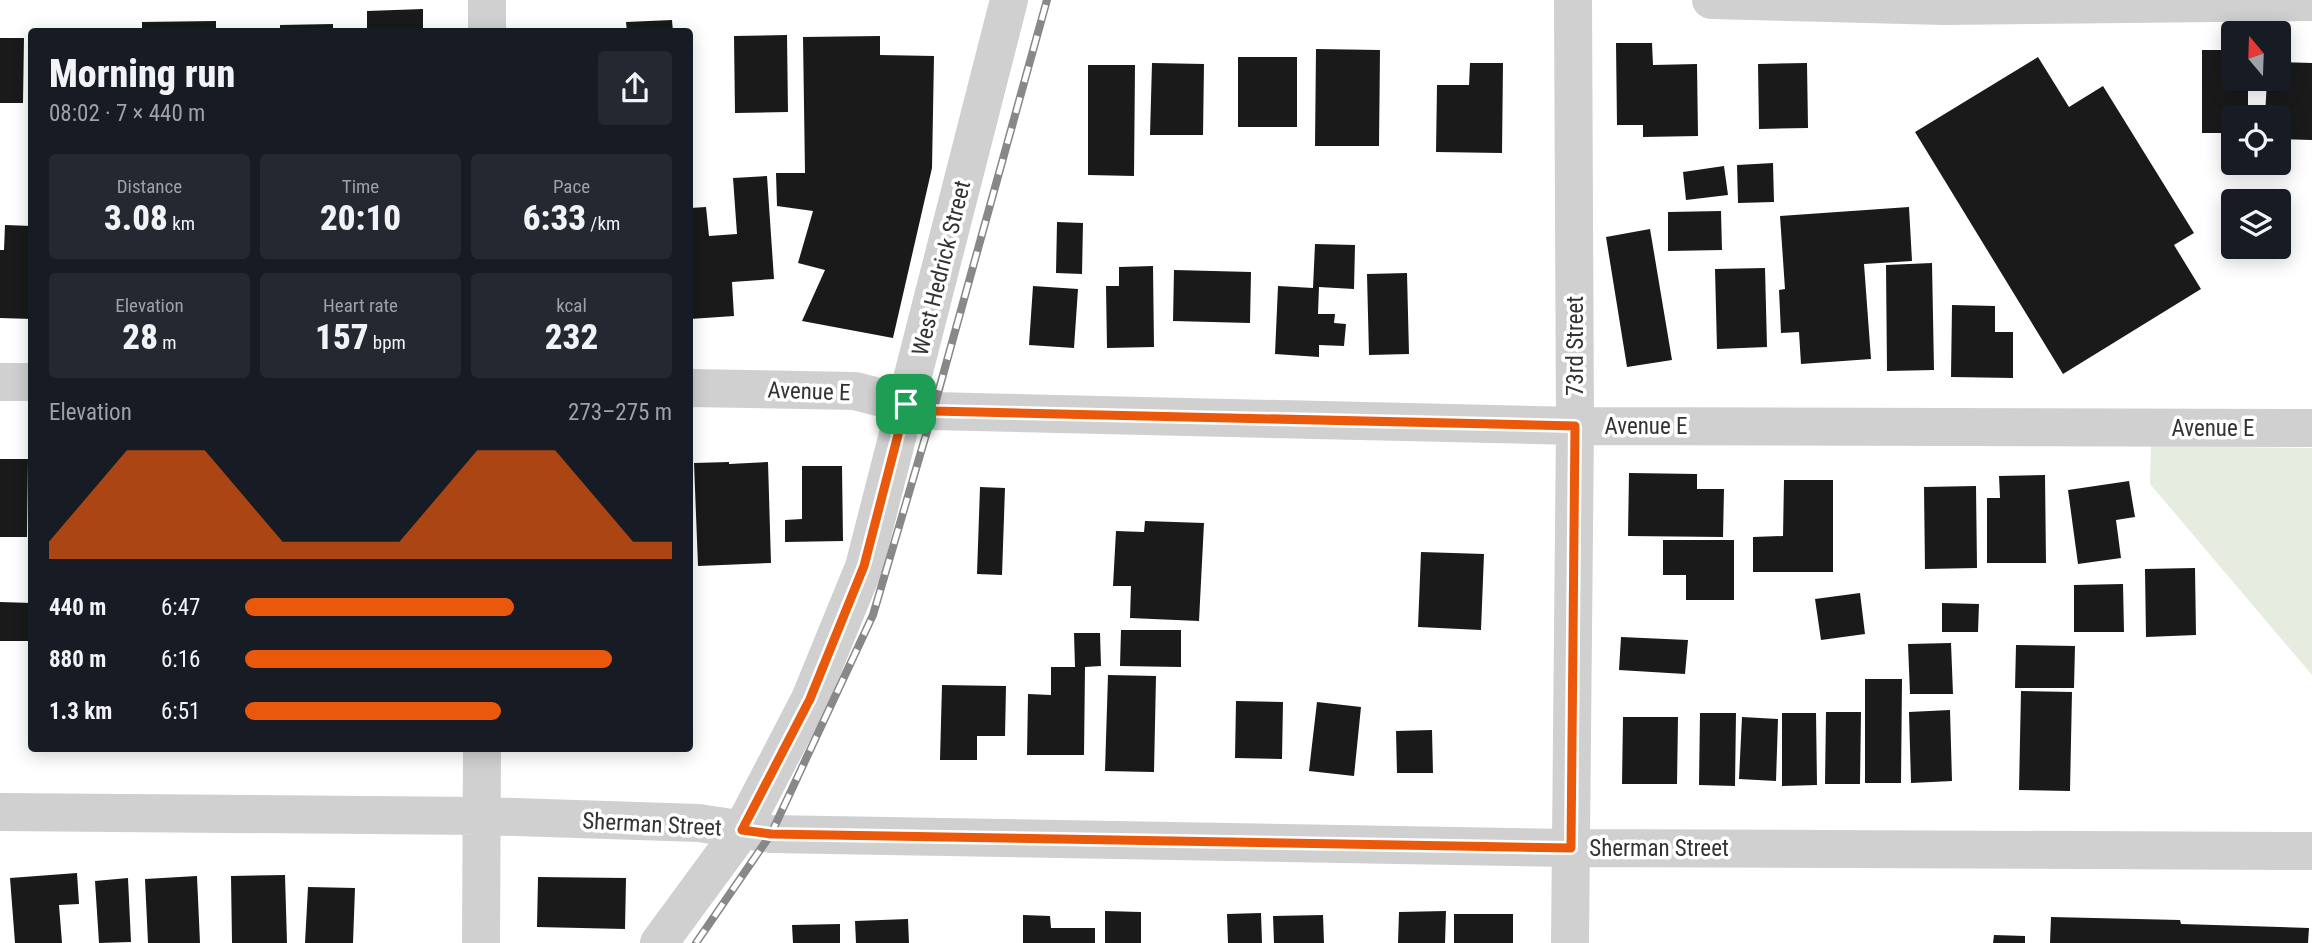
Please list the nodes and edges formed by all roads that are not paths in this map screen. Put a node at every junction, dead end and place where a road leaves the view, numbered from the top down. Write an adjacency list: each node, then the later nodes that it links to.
1 (487, 0): 6 (street)
2 (1009, 0): 10 (street, West Hedrick Street)
3 (1573, 0): 11 (street, 73rd Street)
4 (1711, 0): 5 (street)
5 (2312, 2)
6 (487, 28)
7 (0, 382): 8 (street)
8 (28, 382)
9 (693, 388): 10 (street, Avenue E)
10 (906, 404): 11 (street, Avenue E); 16 (street, West Hedrick Street)
11 (1575, 426): 12 (street, Avenue E); 17 (street, 73rd Street)
12 (2312, 428)
13 (482, 752): 15 (street)
14 (0, 812): 15 (street, Sherman Street)
15 (482, 816): 16 (street, Sherman Street); 19 (street)
16 (742, 830): 17 (street, Sherman Street); 20 (street, West Hedrick Street)
17 (1571, 848): 18 (street, Sherman Street); 21 (street, 73rd Street)
18 (2312, 850)
19 (481, 943)
20 (659, 943)
21 (1570, 943)

